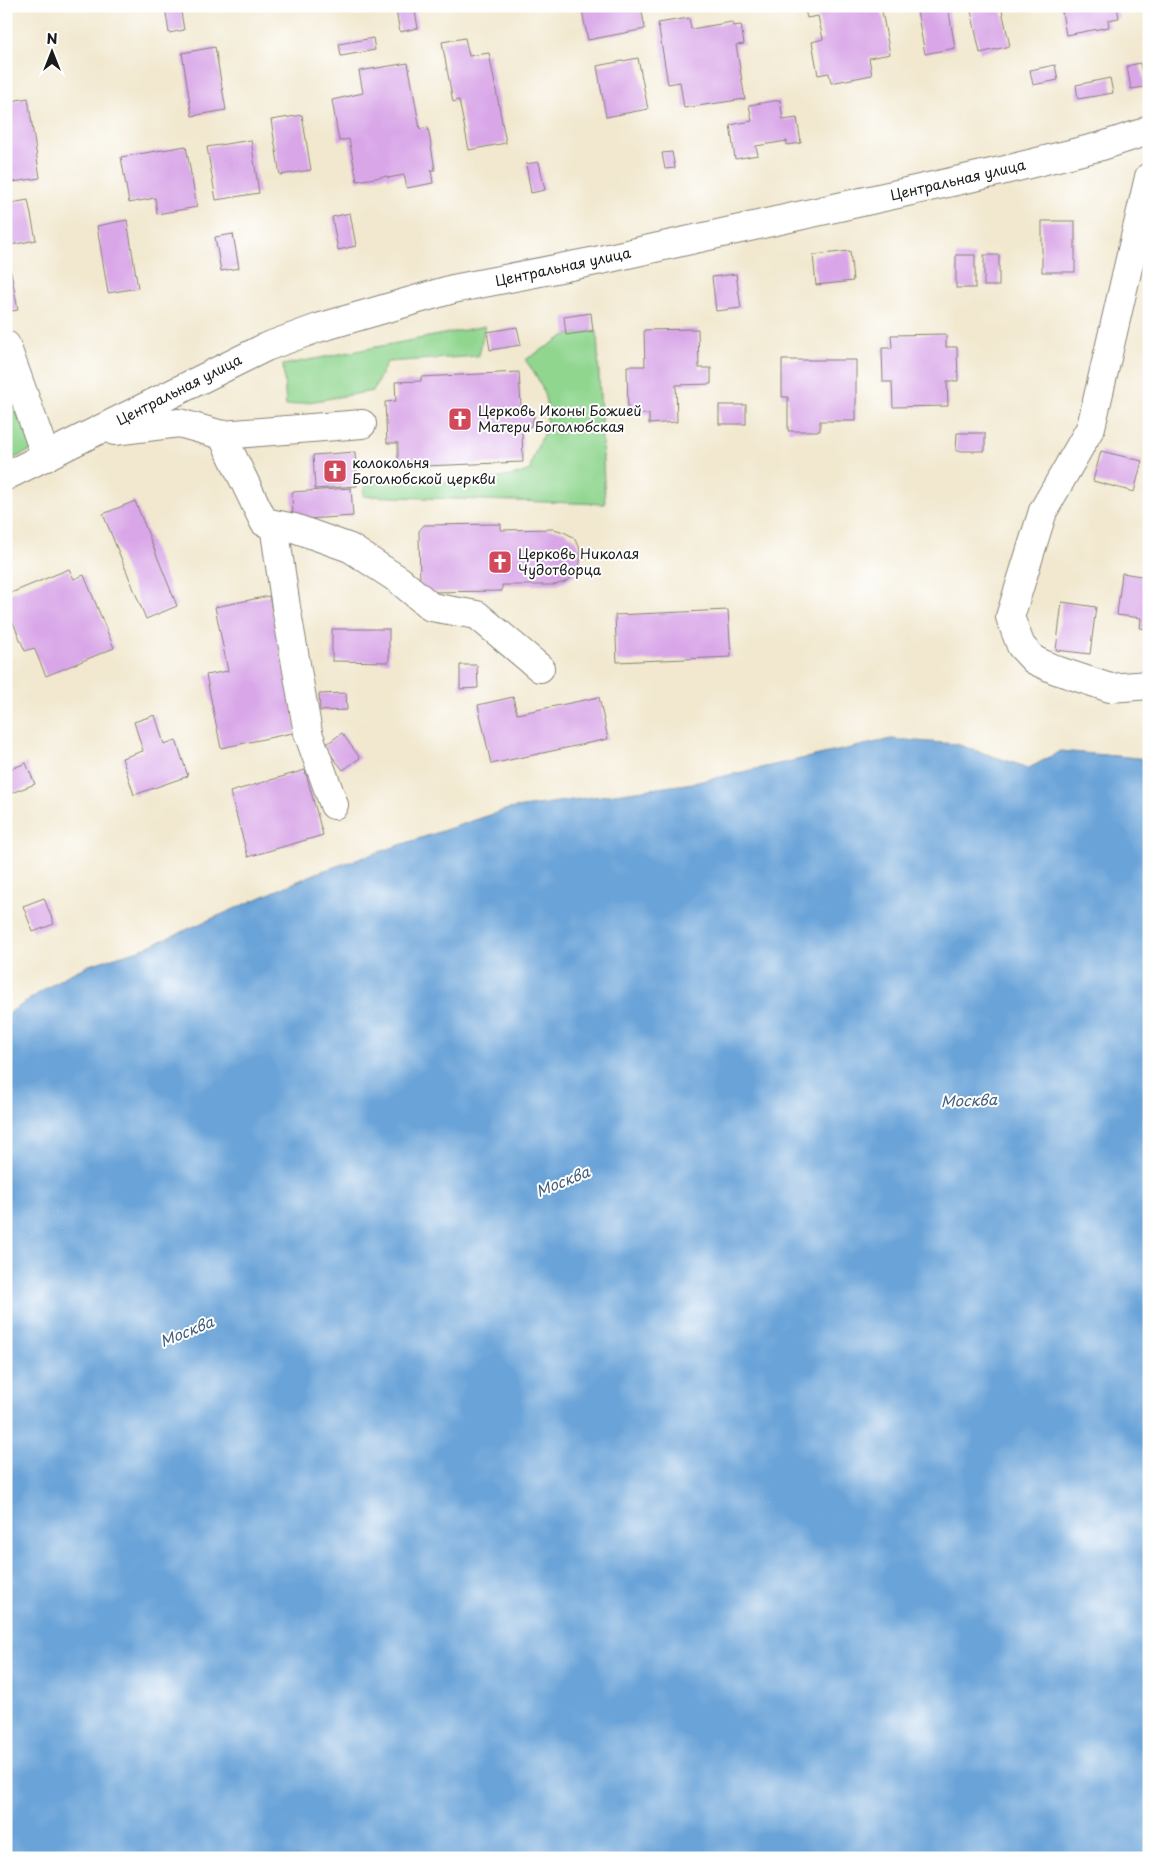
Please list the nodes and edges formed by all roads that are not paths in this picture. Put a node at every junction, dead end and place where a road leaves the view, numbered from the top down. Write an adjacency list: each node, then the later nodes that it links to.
1 (1148, 137): 5 (street, Центральная улица)
2 (1149, 177): 11 (street)
3 (6, 345): 7 (street)
4 (362, 424): 6 (street)
5 (93, 434): 6 (street); 7 (street, Центральная улица)
6 (222, 435): 9 (street)
7 (46, 457): 8 (street, Центральная улица)
8 (6, 476)
9 (274, 525): 10 (street); 12 (street)
10 (540, 668)
11 (1149, 685)
12 (334, 805)

